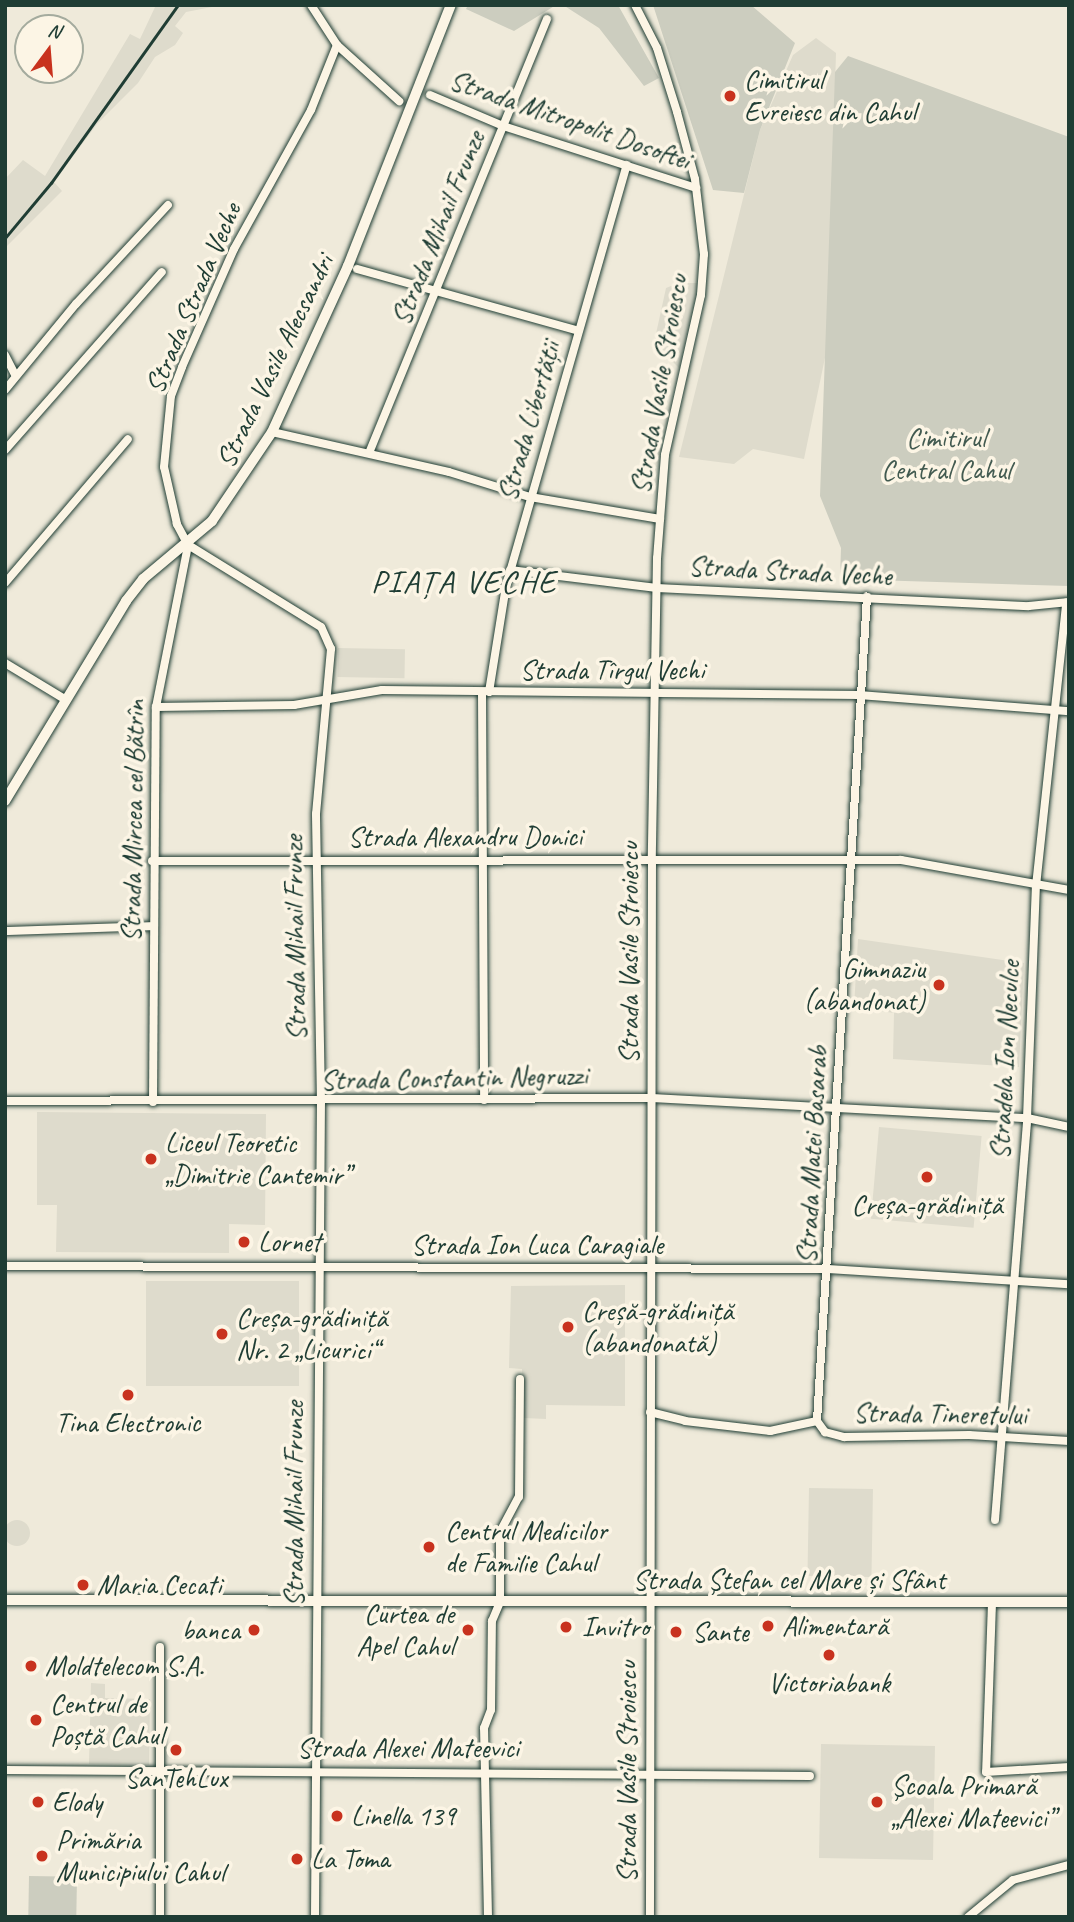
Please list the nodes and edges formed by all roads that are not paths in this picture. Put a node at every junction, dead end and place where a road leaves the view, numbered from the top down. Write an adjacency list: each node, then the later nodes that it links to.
1 (311, 5): 5 (street)
2 (451, 5): 19 (main road, Strada Vasile Alecsandri)
3 (635, 5): 10 (street, Strada Vasile Stroiescu)
4 (547, 19): 8 (street, Strada Mihail Frunze)
5 (337, 45): 7 (street); 25 (street, Strada Strada Veche)
6 (430, 95): 8 (street, Strada Mitropolit Dosoftei)
7 (399, 101)
8 (503, 126): 9 (street, Strada Mitropolit Dosoftei); 14 (street, Strada Mihail Frunze)
9 (627, 165): 10 (street, Strada Mitropolit Dosoftei); 15 (street, Strada Libertății)
10 (696, 188): 24 (street, Strada Vasile Stroiescu)
11 (168, 205): 17 (street)
12 (357, 269): 14 (street)
13 (162, 272): 21 (street)
14 (437, 293): 15 (street); 22 (street, Strada Mihail Frunze)
15 (579, 331): 23 (street, Strada Libertății)
16 (5, 355): 17 (street)
17 (15, 374): 18 (street)
18 (5, 390)
19 (272, 432): 22 (street); 25 (main road, Strada Vasile Alecsandri)
20 (128, 439): 27 (street)
21 (5, 450)
22 (369, 453): 23 (street)
23 (530, 497): 24 (street); 26 (street, Strada Libertății)
24 (660, 519): 28 (street, Strada Vasile Stroiescu)
25 (188, 545): 35 (main road, Strada Vasile Alecsandri); 36 (street, Strada Mihail Frunze); 37 (street, Strada Mircea cel Bătrîn)
26 (510, 570): 28 (street, Strada Strada Veche); 32 (street, Strada Libertății)
27 (5, 583)
28 (657, 588): 29 (street, Strada Strada Veche); 33 (street, Strada Vasile Stroiescu)
29 (867, 597): 30 (street, Strada Strada Veche); 34 (street, Strada Matei Basarab)
30 (1067, 603): 38 (street, Stradela Ion Neculce)
31 (5, 663): 35 (street)
32 (486, 693): 33 (street, Strada Tîrgul Vechi); 36 (street, Strada Tîrgul Vechi); 45 (street, Strada Libertății)
33 (656, 695): 34 (street, Strada Tîrgul Vechi); 41 (street, Strada Vasile Stroiescu)
34 (859, 695): 38 (street, Strada Tîrgul Vechi); 42 (street, Strada Matei Basarab)
35 (66, 701): 40 (main road, Strada Vasile Alecsandri)
36 (329, 701): 37 (street, Strada Tîrgul Vechi); 43 (street, Strada Mihail Frunze)
37 (156, 707): 44 (street, Strada Mircea cel Bătrîn)
38 (1054, 709): 39 (street, Strada Tîrgul Vechi); 46 (street, Stradela Ion Neculce)
39 (1069, 711)
40 (5, 801)
41 (652, 859): 42 (street, Strada Alexandru Donici); 45 (street, Strada Alexandru Donici); 50 (street, Strada Vasile Stroiescu)
42 (854, 859): 46 (street, Strada Alexandru Donici); 55 (street, Strada Matei Basarab)
43 (315, 860): 44 (street, Strada Alexandru Donici); 45 (street, Strada Alexandru Donici); 54 (street, Strada Mihail Frunze)
44 (152, 861): 48 (street, Strada Mircea cel Bătrîn)
45 (480, 862): 51 (street, Strada Libertății)
46 (1036, 886): 47 (street, Strada Alexandru Donici); 56 (street, Stradela Ion Neculce)
47 (1069, 890)
48 (152, 926): 49 (street); 53 (street, Strada Mircea cel Bătrîn)
49 (5, 931)
50 (652, 1098): 51 (street, Strada Constantin Negruzzi); 55 (street, Strada Constantin Negruzzi); 60 (street, Strada Vasile Stroiescu)
51 (484, 1100): 54 (street, Strada Constantin Negruzzi)
52 (5, 1101): 53 (street, Strada Constantin Negruzzi)
53 (153, 1102): 54 (street, Strada Constantin Negruzzi)
54 (321, 1102): 59 (street, Strada Mihail Frunze)
55 (836, 1109): 56 (street, Strada Constantin Negruzzi); 61 (street, Strada Matei Basarab)
56 (1027, 1118): 57 (street, Strada Constantin Negruzzi); 62 (street, Stradela Ion Neculce)
57 (1069, 1127)
58 (5, 1266): 59 (street, Strada Ion Luca Caragiale)
59 (318, 1267): 60 (street, Strada Ion Luca Caragiale); 74 (street, Strada Mihail Frunze)
60 (652, 1268): 61 (street, Strada Ion Luca Caragiale); 65 (street, Strada Vasile Stroiescu)
61 (828, 1269): 62 (street, Strada Ion Luca Caragiale); 66 (street, Strada Matei Basarab)
62 (1016, 1281): 63 (street, Strada Ion Luca Caragiale); 67 (street, Stradela Ion Neculce)
63 (1069, 1284)
64 (520, 1379): 71 (street)
65 (650, 1412): 66 (street, Strada Tineretului); 72 (street, Strada Vasile Stroiescu)
66 (817, 1421): 67 (street, Strada Tineretului)
67 (1003, 1436): 68 (street, Strada Tineretului); 69 (street, Stradela Ion Neculce)
68 (1069, 1441)
69 (995, 1520)
70 (5, 1600): 74 (main road, Strada Ștefan cel Mare și Sfânt)
71 (500, 1602): 72 (main road, Strada Ștefan cel Mare și Sfânt); 74 (main road, Strada Ștefan cel Mare și Sfânt); 81 (street)
72 (651, 1602): 75 (main road, Strada Ștefan cel Mare și Sfânt); 82 (street, Strada Vasile Stroiescu)
73 (1069, 1602): 75 (main road, Strada Ștefan cel Mare și Sfânt)
74 (316, 1603): 78 (street, Strada Mihail Frunze)
75 (992, 1603): 77 (street)
76 (160, 1647): 80 (street)
77 (1069, 1767)
78 (315, 1769): 80 (street, Strada Alexei Mateevici); 81 (street, Strada Alexei Mateevici); 86 (street, Strada Mihail Frunze)
79 (5, 1770): 80 (street, Strada Alexei Mateevici)
80 (158, 1771): 85 (street)
81 (484, 1771): 82 (street, Strada Alexei Mateevici); 87 (street)
82 (649, 1772): 83 (street, Strada Alexei Mateevici); 88 (street, Strada Vasile Stroiescu)
83 (810, 1776)
84 (1069, 1865): 89 (street)
85 (160, 1917)
86 (315, 1917)
87 (488, 1917)
88 (650, 1917)
89 (968, 1917)

